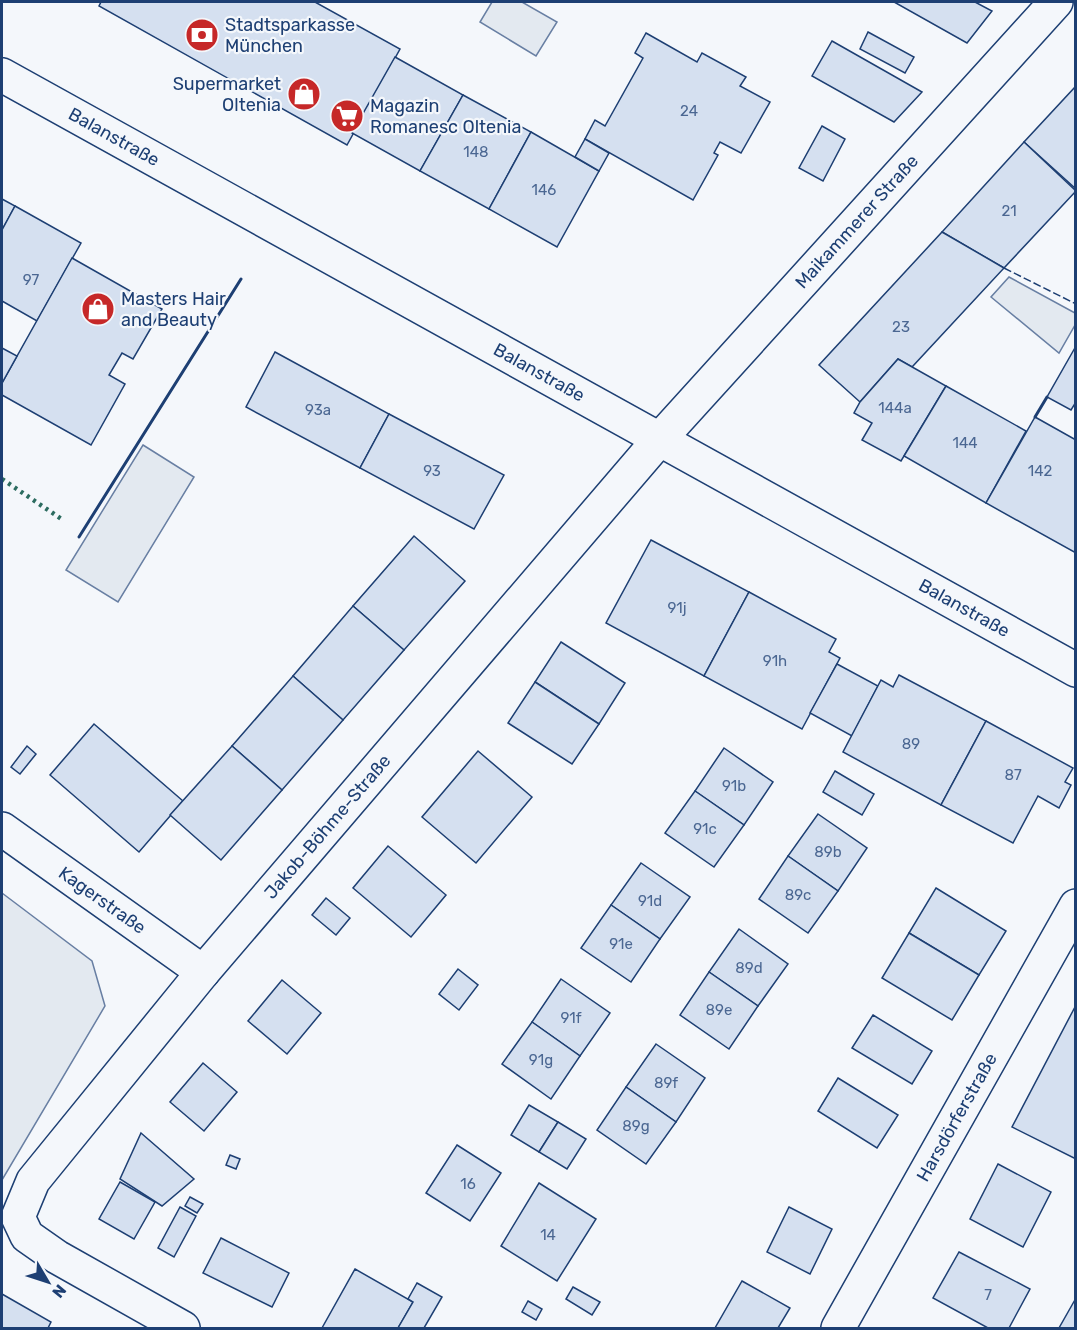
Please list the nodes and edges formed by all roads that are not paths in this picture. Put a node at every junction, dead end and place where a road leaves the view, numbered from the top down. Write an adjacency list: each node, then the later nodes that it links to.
1 (1056, 2): 3 (street, Maikammerer Straße)
2 (2, 75): 3 (street, Balanstraße)
3 (658, 441): 4 (street, Balanstraße); 7 (street, Jakob-Böhme-Straße)
4 (1076, 670)
5 (2, 829): 7 (street, Kagerstraße)
6 (1076, 906): 9 (street, Harsdörferstraße)
7 (203, 972): 8 (street, Jakob-Böhme-Straße)
8 (183, 1329)
9 (838, 1329)

